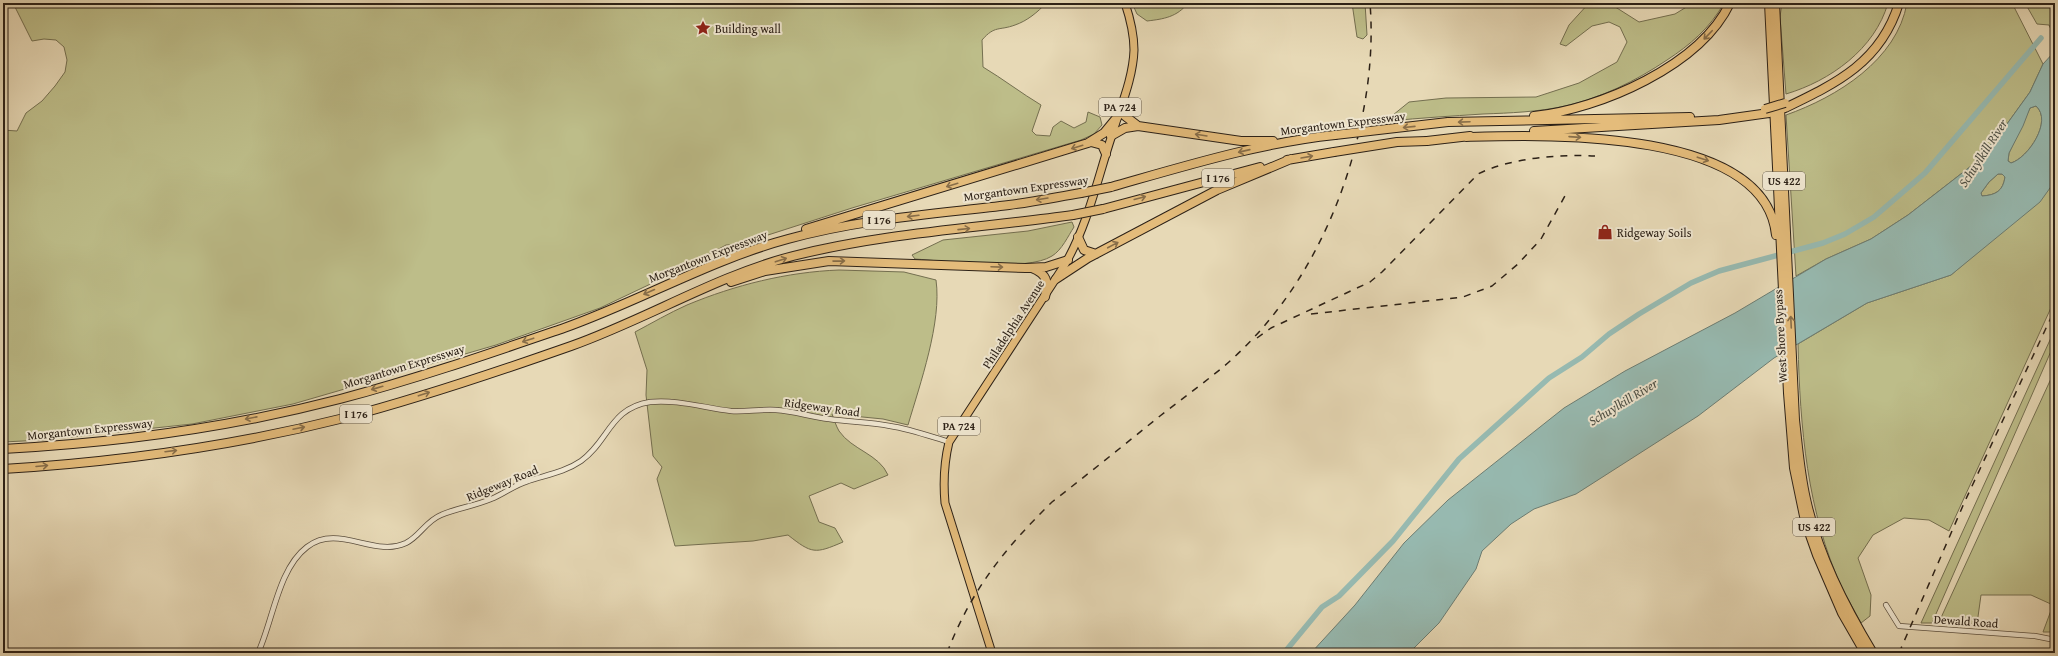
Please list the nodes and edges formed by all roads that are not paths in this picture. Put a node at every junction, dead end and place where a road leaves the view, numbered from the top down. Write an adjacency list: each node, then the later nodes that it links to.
1 (1125, 3): 8 (main road, Philadelphia Avenue / PA 724)
2 (1730, 3): 11 (highway, one-way to 11)
3 (1769, 3): 20 (highway, West Shore Bypass / US 422)
4 (1776, 3): 20 (highway, West Shore Bypass / US 422)
5 (1895, 3): 7 (highway)
6 (1899, 3): 7 (highway)
7 (1785, 105): 9 (highway, bridge)
8 (1121, 106): 10 (main road, Philadelphia Avenue / PA 724); 12 (highway)
9 (1767, 111): 11 (highway); 14 (highway)
10 (1118, 116): 13 (main road, Philadelphia Avenue / PA 724); 16 (highway)
11 (1480, 121): 15 (highway, Morgantown Expressway / I 176, one-way to 15, bridge)
12 (1138, 126): 13 (highway); 15 (highway, one-way to 12)
13 (1111, 136): 17 (main road, Philadelphia Avenue / PA 724)
14 (1466, 137): 18 (highway, I 176, one-way to 14, bridge); 20 (highway, one-way to 20)
15 (1295, 139): 24 (highway, Morgantown Expressway / I 176, one-way to 24, bridge)
16 (1091, 142): 17 (highway); 24 (highway, one-way to 24)
17 (1106, 154): 19 (main road, Philadelphia Avenue / PA 724)
18 (1291, 159): 21 (highway, one-way to 18); 26 (highway, I 176, one-way to 18, bridge)
19 (1078, 237): 21 (highway); 22 (main road, Philadelphia Avenue / PA 724)
20 (1782, 247): 28 (highway, West Shore Bypass / US 422, one-way to 20); 28 (highway, West Shore Bypass / US 422)
21 (1096, 254): 25 (highway)
22 (1068, 260): 23 (highway); 25 (main road, Philadelphia Avenue / PA 724)
23 (1032, 268): 26 (highway, one-way to 23); 27 (highway)
24 (684, 276): 30 (highway, Morgantown Expressway / I 176, one-way to 30)
25 (1056, 280): 27 (main road, Philadelphia Avenue / PA 724)
26 (693, 294): 31 (highway, I 176, one-way to 26)
27 (1045, 297): 29 (main road, Philadelphia Avenue / PA 724)
28 (1791, 391): 36 (highway, West Shore Bypass / US 422); 37 (highway, West Shore Bypass / US 422)
29 (949, 442): 34 (street, Ridgeway Road); 35 (main road, Philadelphia Avenue / PA 724)
30 (3, 449)
31 (3, 468)
32 (1886, 605): 33 (street, Dewald Road)
33 (2055, 640)
34 (258, 653)
35 (992, 653)
36 (1865, 653)
37 (1873, 653)

